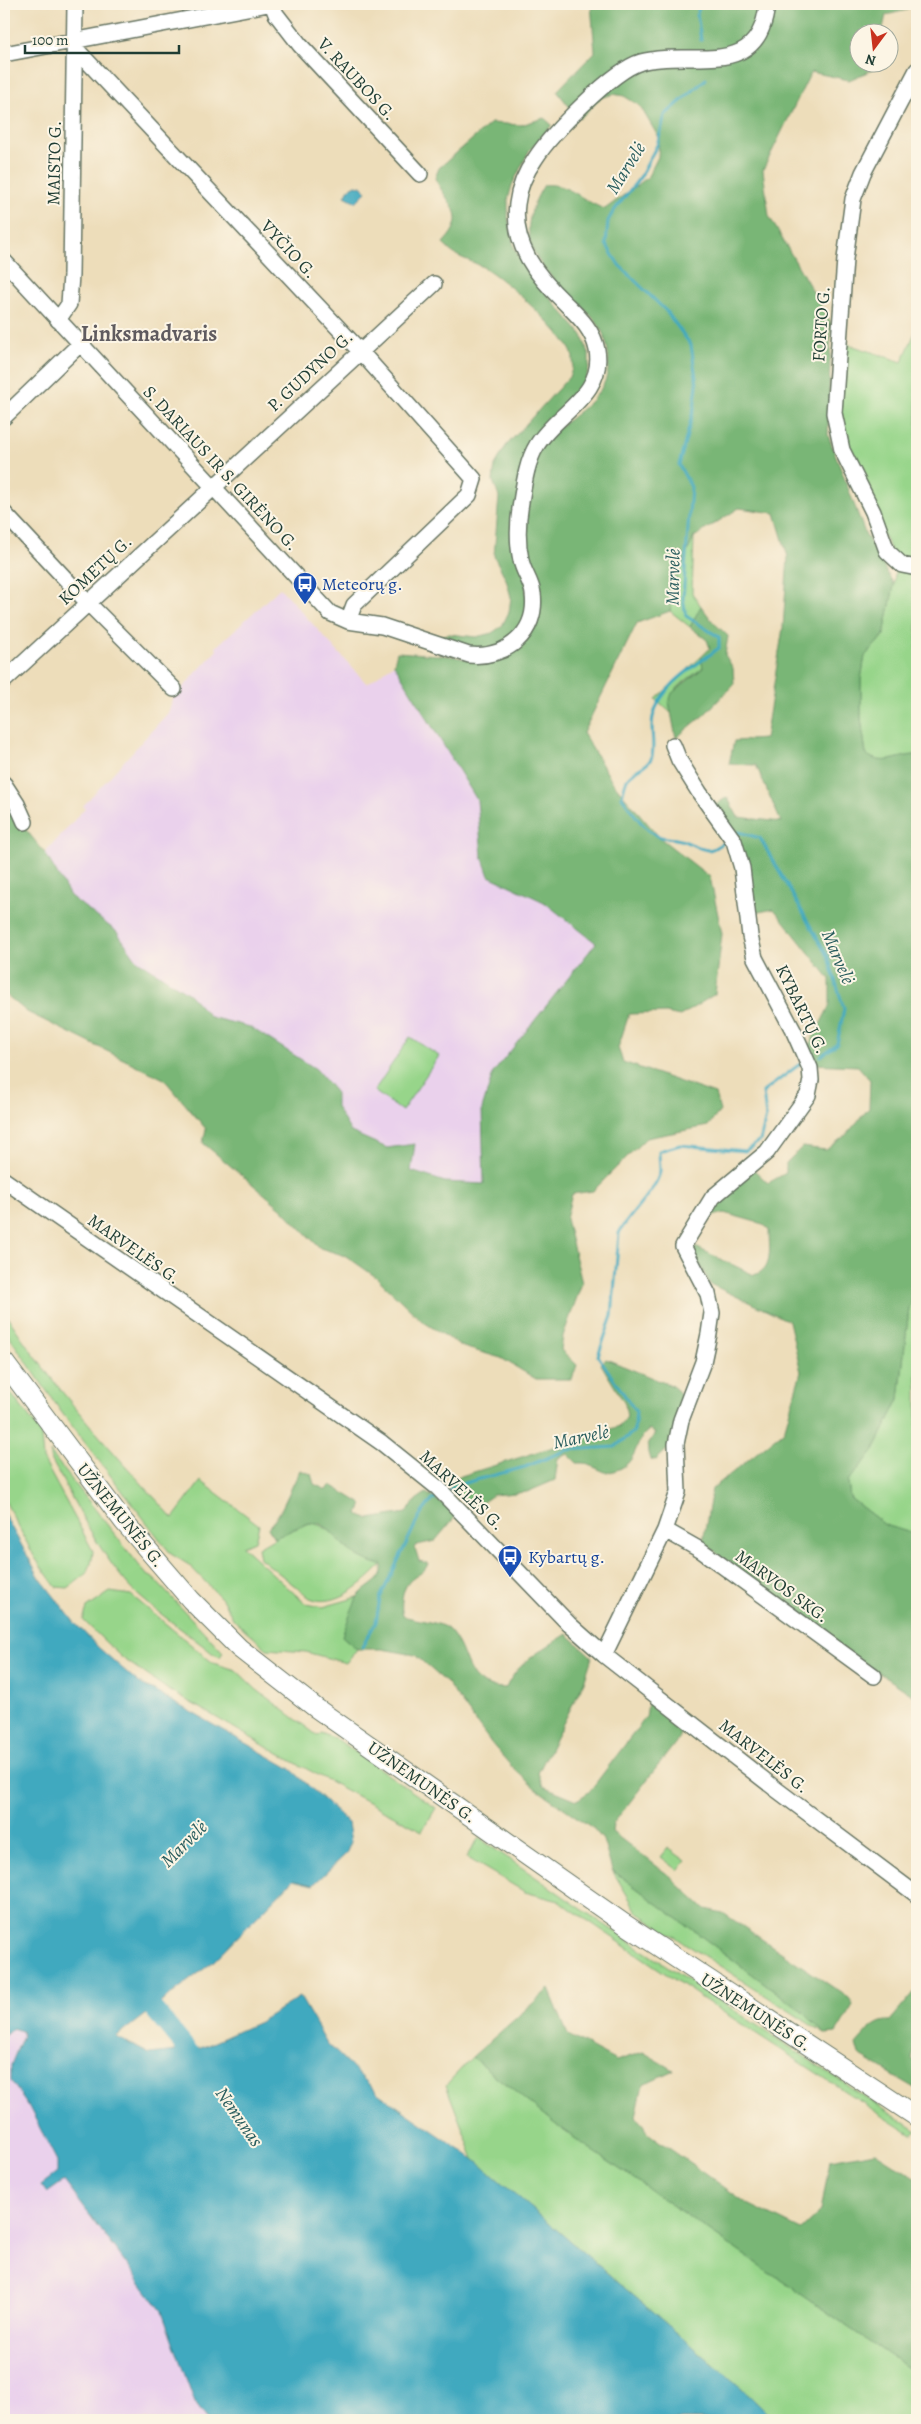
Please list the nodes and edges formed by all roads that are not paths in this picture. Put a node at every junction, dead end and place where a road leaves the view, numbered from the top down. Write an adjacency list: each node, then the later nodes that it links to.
1 (75, 4): 5 (street, MAISTO G.)
2 (268, 4): 5 (street)
3 (272, 4): 8 (street, V. RAUBOS G.)
4 (767, 4): 19 (street, S. DARIAUS IR S. GIRĖNO G.)
5 (74, 44): 6 (street); 11 (street, MAISTO G.); 13 (street, VYČIO G.)
6 (4, 54)
7 (917, 70): 17 (street, FORTO G.)
8 (420, 174)
9 (4, 261): 11 (street, S. DARIAUS IR S. GIRĖNO G.)
10 (434, 284): 13 (street, P. GUDYNO G.)
11 (58, 320): 12 (street, S. DARIAUS IR S. GIRĖNO G.)
12 (80, 344): 14 (street); 15 (street, S. DARIAUS IR S. GIRĖNO G.)
13 (360, 351): 15 (street, P. GUDYNO G.); 19 (street, VYČIO G.)
14 (4, 417)
15 (213, 487): 18 (street, KOMETŲ G.); 19 (street, S. DARIAUS IR S. GIRĖNO G.)
16 (4, 513): 18 (street)
17 (917, 568)
18 (88, 603): 20 (street, KOMETŲ G.); 21 (street)
19 (348, 620)
20 (4, 681)
21 (174, 689)
22 (673, 745): 27 (street, KYBARTŲ G.)
23 (4, 784): 24 (street)
24 (25, 822)
25 (4, 1180): 28 (street, MARVELĖS G.)
26 (4, 1362): 31 (main road, UŽNEMUNĖS G.)
27 (666, 1530): 28 (street, KYBARTŲ G.); 29 (street, MARVOS SKG.)
28 (604, 1655): 30 (street, MARVELĖS G.)
29 (874, 1676)
30 (917, 1895)
31 (917, 2117)

